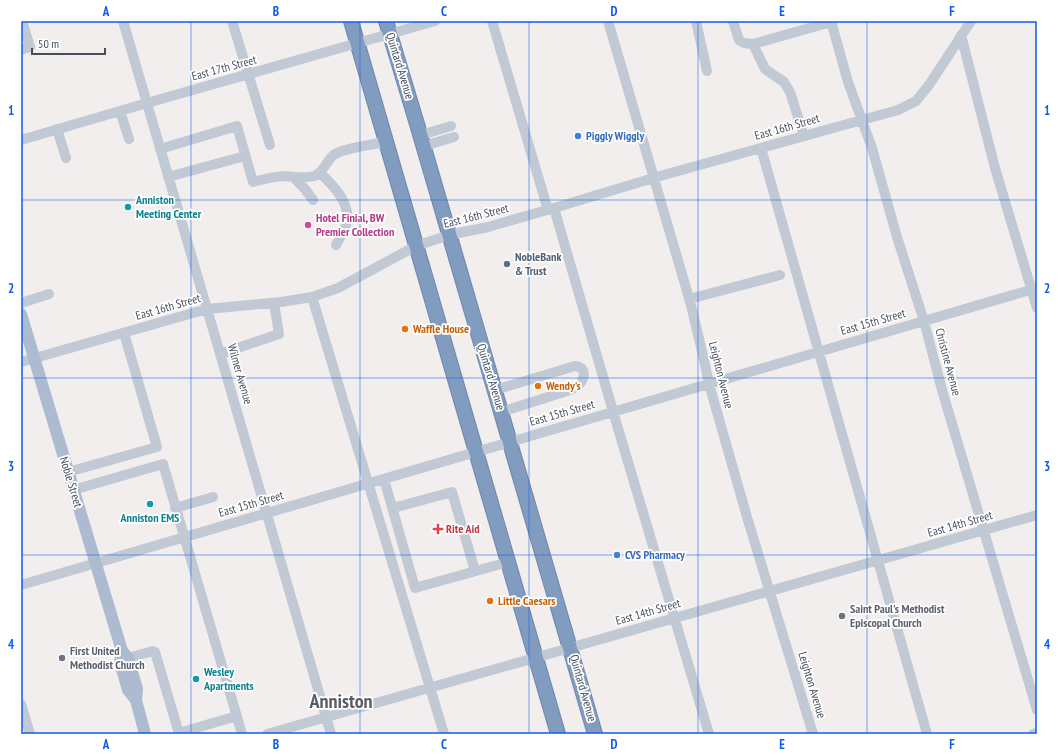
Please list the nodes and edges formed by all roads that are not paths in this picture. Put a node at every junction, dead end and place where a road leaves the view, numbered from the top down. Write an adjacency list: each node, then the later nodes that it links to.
1 (22, 21): 16 (street)
2 (123, 21): 19 (street, Wilmer Avenue)
3 (232, 21): 18 (street)
4 (350, 21): 14 (highway)
5 (435, 21): 12 (street, East 17th Street)
6 (492, 21): 40 (street)
7 (608, 21): 38 (street, Leighton Avenue)
8 (696, 21): 17 (street)
9 (733, 21): 15 (street)
10 (831, 21): 15 (street); 21 (street, Christine Avenue)
11 (971, 21): 13 (street, East 16th Street)
12 (388, 28): 14 (street, East 17th Street); 28 (highway, Quintard Avenue)
13 (961, 35): 21 (street, East 16th Street); 45 (street)
14 (357, 44): 18 (street, East 17th Street); 29 (highway)
15 (753, 44): 24 (street)
16 (21, 50)
17 (707, 71)
18 (248, 75): 19 (street, East 17th Street); 30 (street)
19 (147, 103): 20 (street, East 17th Street); 32 (street, Wilmer Avenue)
20 (120, 111): 23 (street, East 17th Street); 26 (street)
21 (861, 120): 24 (street, East 16th Street); 54 (street, Christine Avenue)
22 (451, 126): 28 (street)
23 (57, 129): 27 (street, East 17th Street); 34 (street)
24 (804, 136): 31 (street, East 16th Street)
25 (454, 137): 28 (street)
26 (129, 139)
27 (21, 140)
28 (422, 140): 41 (highway, Quintard Avenue)
29 (386, 142): 35 (street); 43 (highway)
30 (270, 145)
31 (761, 148): 38 (street, East 16th Street); 56 (street)
32 (160, 149): 33 (street); 36 (street, Wilmer Avenue)
33 (245, 156): 36 (street); 37 (street)
34 (66, 158)
35 (320, 173): 37 (street); 42 (street)
36 (168, 177): 52 (street, Wilmer Avenue)
37 (293, 177): 39 (street)
38 (654, 177): 40 (street, East 16th Street); 48 (street, Leighton Avenue)
39 (313, 200)
40 (551, 209): 41 (street, East 16th Street); 63 (street)
41 (449, 235): 43 (street, East 16th Street); 61 (highway, Quintard Avenue)
42 (336, 245)
43 (416, 246): 47 (street, East 16th Street); 65 (highway)
44 (780, 275): 48 (street)
45 (1034, 288): 51 (street); 54 (street, East 15th Street)
46 (49, 294): 49 (street)
47 (312, 297): 50 (street, East 16th Street); 68 (street)
48 (689, 300): 60 (street, Leighton Avenue)
49 (21, 302)
50 (274, 303): 52 (street, East 16th Street); 57 (street)
51 (1037, 308)
52 (207, 309): 55 (street, East 16th Street); 57 (street, Wilmer Avenue)
53 (21, 314): 58 (main road, Noble Street)
54 (924, 321): 56 (street, East 15th Street); 75 (street, Christine Avenue)
55 (124, 333): 58 (street, East 16th Street); 66 (street)
56 (818, 352): 60 (street, East 15th Street); 77 (street)
57 (220, 354): 73 (street, Wilmer Avenue)
58 (34, 359): 59 (street, East 16th Street); 66 (main road, Noble Street)
59 (21, 362)
60 (709, 384): 63 (street, East 15th Street); 82 (street, Leighton Avenue)
61 (495, 390): 62 (highway, Quintard Avenue); 62 (street)
62 (501, 412): 64 (highway, Quintard Avenue)
63 (613, 412): 64 (street, East 15th Street); 83 (street)
64 (510, 442): 65 (street, East 15th Street); 84 (highway, Quintard Avenue)
65 (476, 452): 67 (street, East 15th Street); 78 (highway)
66 (68, 472): 69 (main road, Noble Street)
67 (384, 479): 68 (street, East 15th Street); 72 (street)
68 (368, 484): 73 (street, East 15th Street); 87 (street)
69 (73, 490): 71 (street); 79 (main road, Noble Street)
70 (213, 497): 71 (street)
71 (175, 508): 76 (street)
72 (393, 508): 80 (street); 80 (street)
73 (266, 514): 76 (street, East 15th Street); 91 (street, Wilmer Avenue)
74 (1037, 515): 75 (street, East 14th Street)
75 (984, 530): 77 (street, East 14th Street); 89 (street, Christine Avenue)
76 (184, 538): 79 (street, East 15th Street); 90 (street)
77 (879, 560): 82 (street, East 14th Street); 103 (street)
78 (508, 562): 80 (street); 86 (highway)
79 (95, 564): 81 (street, East 15th Street); 85 (main road, Noble Street)
80 (475, 571)
81 (21, 585)
82 (770, 591): 83 (street, East 14th Street); 102 (street, Leighton Avenue)
83 (674, 618): 84 (street, East 14th Street); 101 (street)
84 (571, 648): 86 (street, East 14th Street); 100 (highway, Quintard Avenue)
85 (125, 654): 90 (street); 94 (main road, Noble Street)
86 (536, 658): 87 (street, East 14th Street); 99 (highway)
87 (430, 688): 91 (street, East 14th Street); 98 (street)
88 (21, 704): 93 (street)
89 (1037, 710)
90 (237, 716): 95 (street)
91 (327, 717): 96 (street, East 14th Street); 97 (street, Wilmer Avenue)
92 (1037, 733): 104 (street)
93 (30, 734)
94 (145, 734)
95 (242, 734)
96 (267, 734)
97 (331, 734)
98 (444, 734)
99 (558, 734)
100 (595, 734)
101 (709, 734)
102 (813, 734)
103 (927, 734)
104 (1033, 734)

